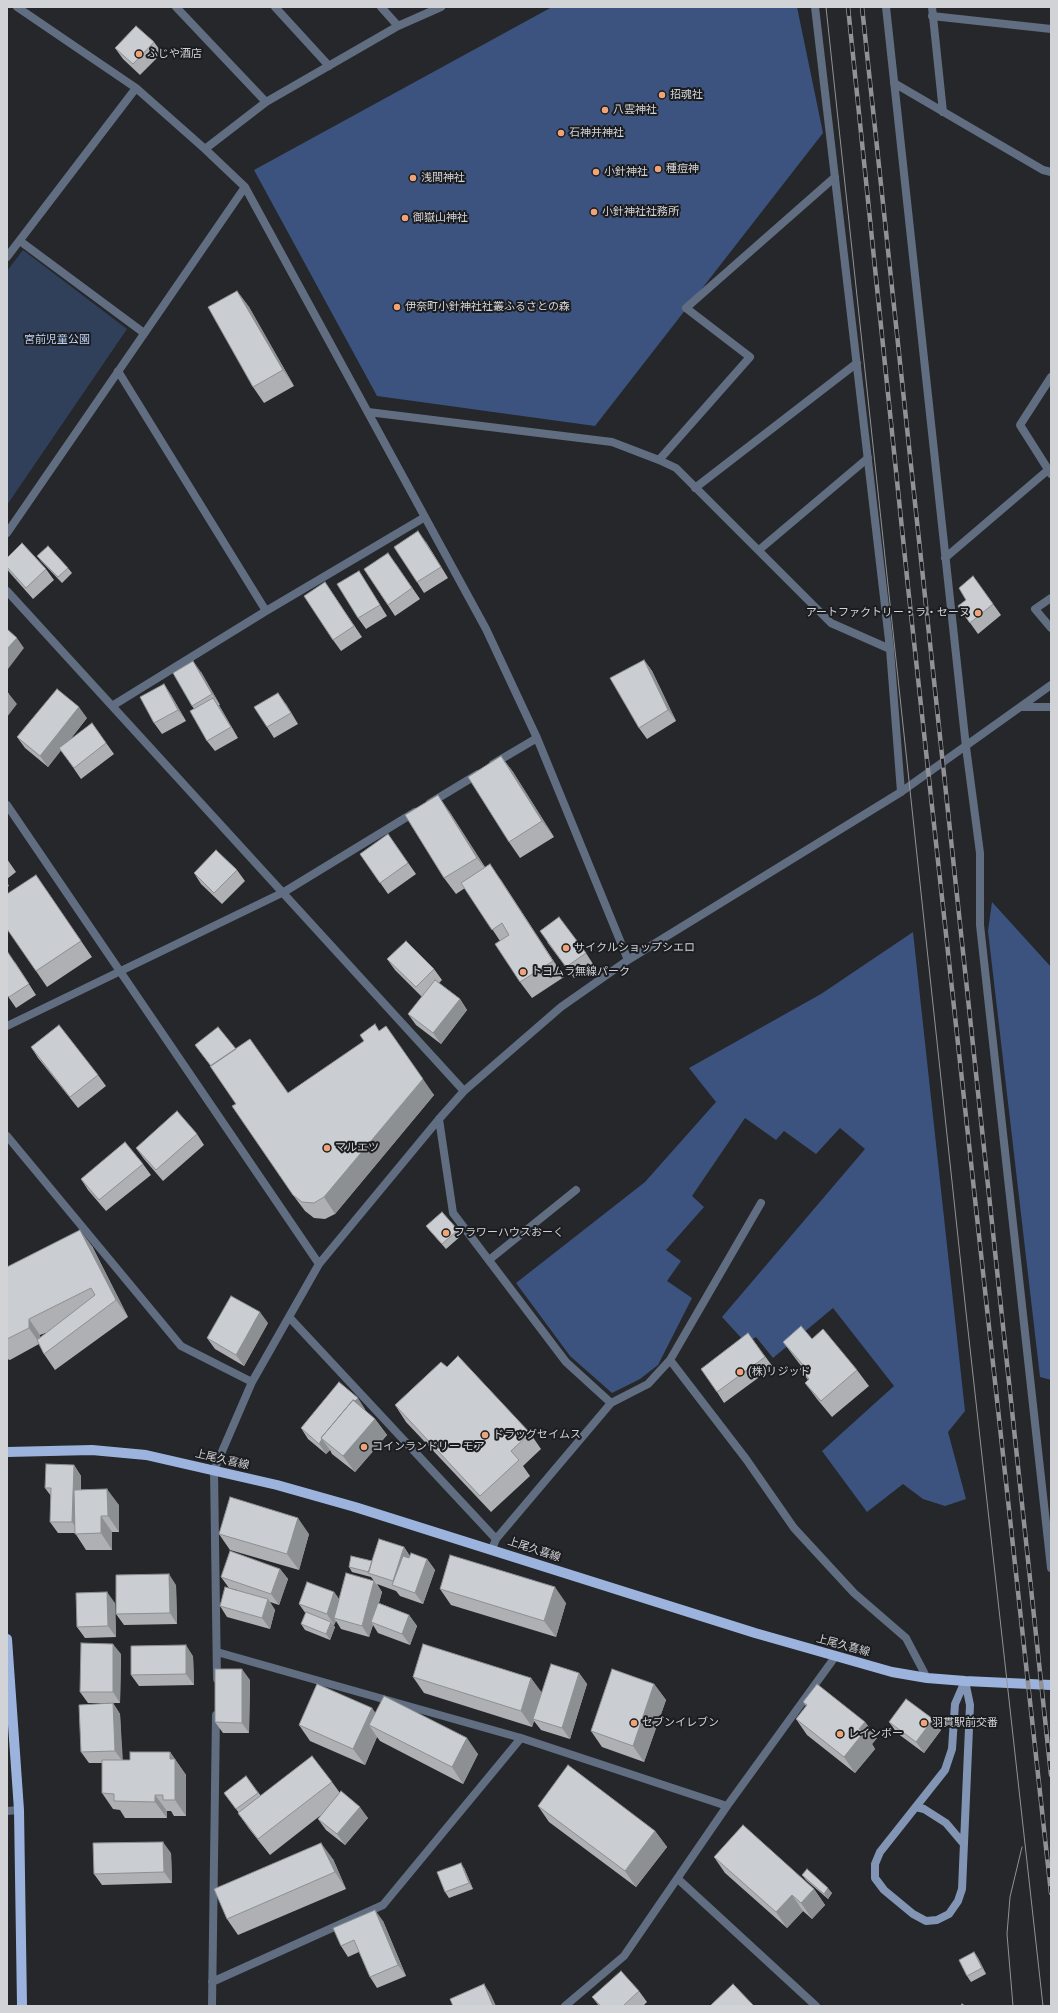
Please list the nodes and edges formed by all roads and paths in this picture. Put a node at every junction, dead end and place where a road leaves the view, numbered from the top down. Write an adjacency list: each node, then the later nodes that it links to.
1 (176, 7): 15 (street)
2 (275, 7): 12 (street)
3 (381, 7): 10 (street)
4 (441, 7): 10 (street)
5 (815, 7): 19 (street)
6 (886, 7): 13 (street)
7 (932, 7): 9 (street)
8 (21, 8): 14 (street)
9 (932, 16): 11 (street); 16 (street)
10 (398, 26): 12 (street)
11 (1051, 29)
12 (329, 66): 15 (street)
13 (894, 83): 16 (street); 35 (street)
14 (136, 88): 17 (street); 21 (street)
15 (266, 102): 17 (street)
16 (943, 112): 18 (street)
17 (205, 149): 20 (street)
18 (1051, 172)
19 (835, 177): 24 (street); 29 (street)
20 (245, 187): 23 (street); 27 (street)
21 (20, 241): 22 (street); 23 (street)
22 (7, 257)
23 (144, 333): 25 (street)
24 (857, 363): 28 (street); 31 (street)
25 (118, 371): 33 (street); 38 (street)
26 (1051, 377): 30 (street)
27 (368, 412): 29 (street); 32 (street)
28 (868, 458): 34 (street); 40 (street)
29 (659, 460): 31 (street)
30 (1050, 473): 35 (street)
31 (695, 488): 34 (street)
32 (425, 517): 38 (street); 45 (street)
33 (7, 533)
34 (759, 550): 40 (street)
35 (945, 558): 46 (street)
36 (7, 591): 42 (street)
37 (1051, 598): 39 (street)
38 (266, 610): 42 (street)
39 (1051, 628)
40 (890, 649): 47 (street)
41 (1051, 685): 43 (street)
42 (112, 706): 49 (street)
43 (1021, 707): 44 (street); 46 (street)
44 (1051, 707)
45 (537, 738): 49 (street); 50 (street)
46 (966, 747): 47 (street); 68 (street)
47 (901, 792): 50 (street)
48 (7, 805): 51 (street)
49 (284, 892): 51 (street); 53 (street)
50 (628, 960): 53 (street)
51 (120, 971): 52 (street); 59 (street)
52 (7, 1026)
53 (464, 1091): 54 (street)
54 (440, 1118): 58 (street); 59 (street)
55 (7, 1136): 62 (street)
56 (576, 1190): 58 (street)
57 (761, 1203): 61 (street)
58 (489, 1260): 63 (street)
59 (319, 1264): 60 (street)
60 (289, 1317): 62 (street); 66 (street)
61 (670, 1360): 63 (street); 72 (street)
62 (252, 1382): 65 (street)
63 (610, 1402): 66 (street)
64 (7, 1452): 65 (main road, 上尾久喜線)
65 (214, 1470): 67 (main road, 上尾久喜線); 70 (street)
66 (496, 1539): 67 (street)
67 (492, 1549): 71 (main road, 上尾久喜線)
68 (1051, 1568)
69 (7, 1639): 80 (main road)
70 (217, 1652): 75 (street); 77 (street)
71 (835, 1657): 72 (main road, 上尾久喜線); 78 (street)
72 (927, 1678): 73 (main road, 上尾久喜線)
73 (965, 1682): 74 (main road, 上尾久喜線); 79 (street); 82 (street)
74 (1051, 1684)
75 (217, 1691)
76 (217, 1707): 84 (street)
77 (521, 1738): 78 (street); 84 (street)
78 (727, 1806): 83 (street)
79 (916, 1807): 82 (street); 82 (street)
80 (19, 1810): 81 (street); 85 (main road)
81 (7, 1811)
82 (963, 1843)
83 (678, 1879): 87 (street); 88 (street)
84 (212, 1982): 86 (street)
85 (22, 2006)
86 (212, 2006)
87 (565, 2006)
88 (816, 2006)

